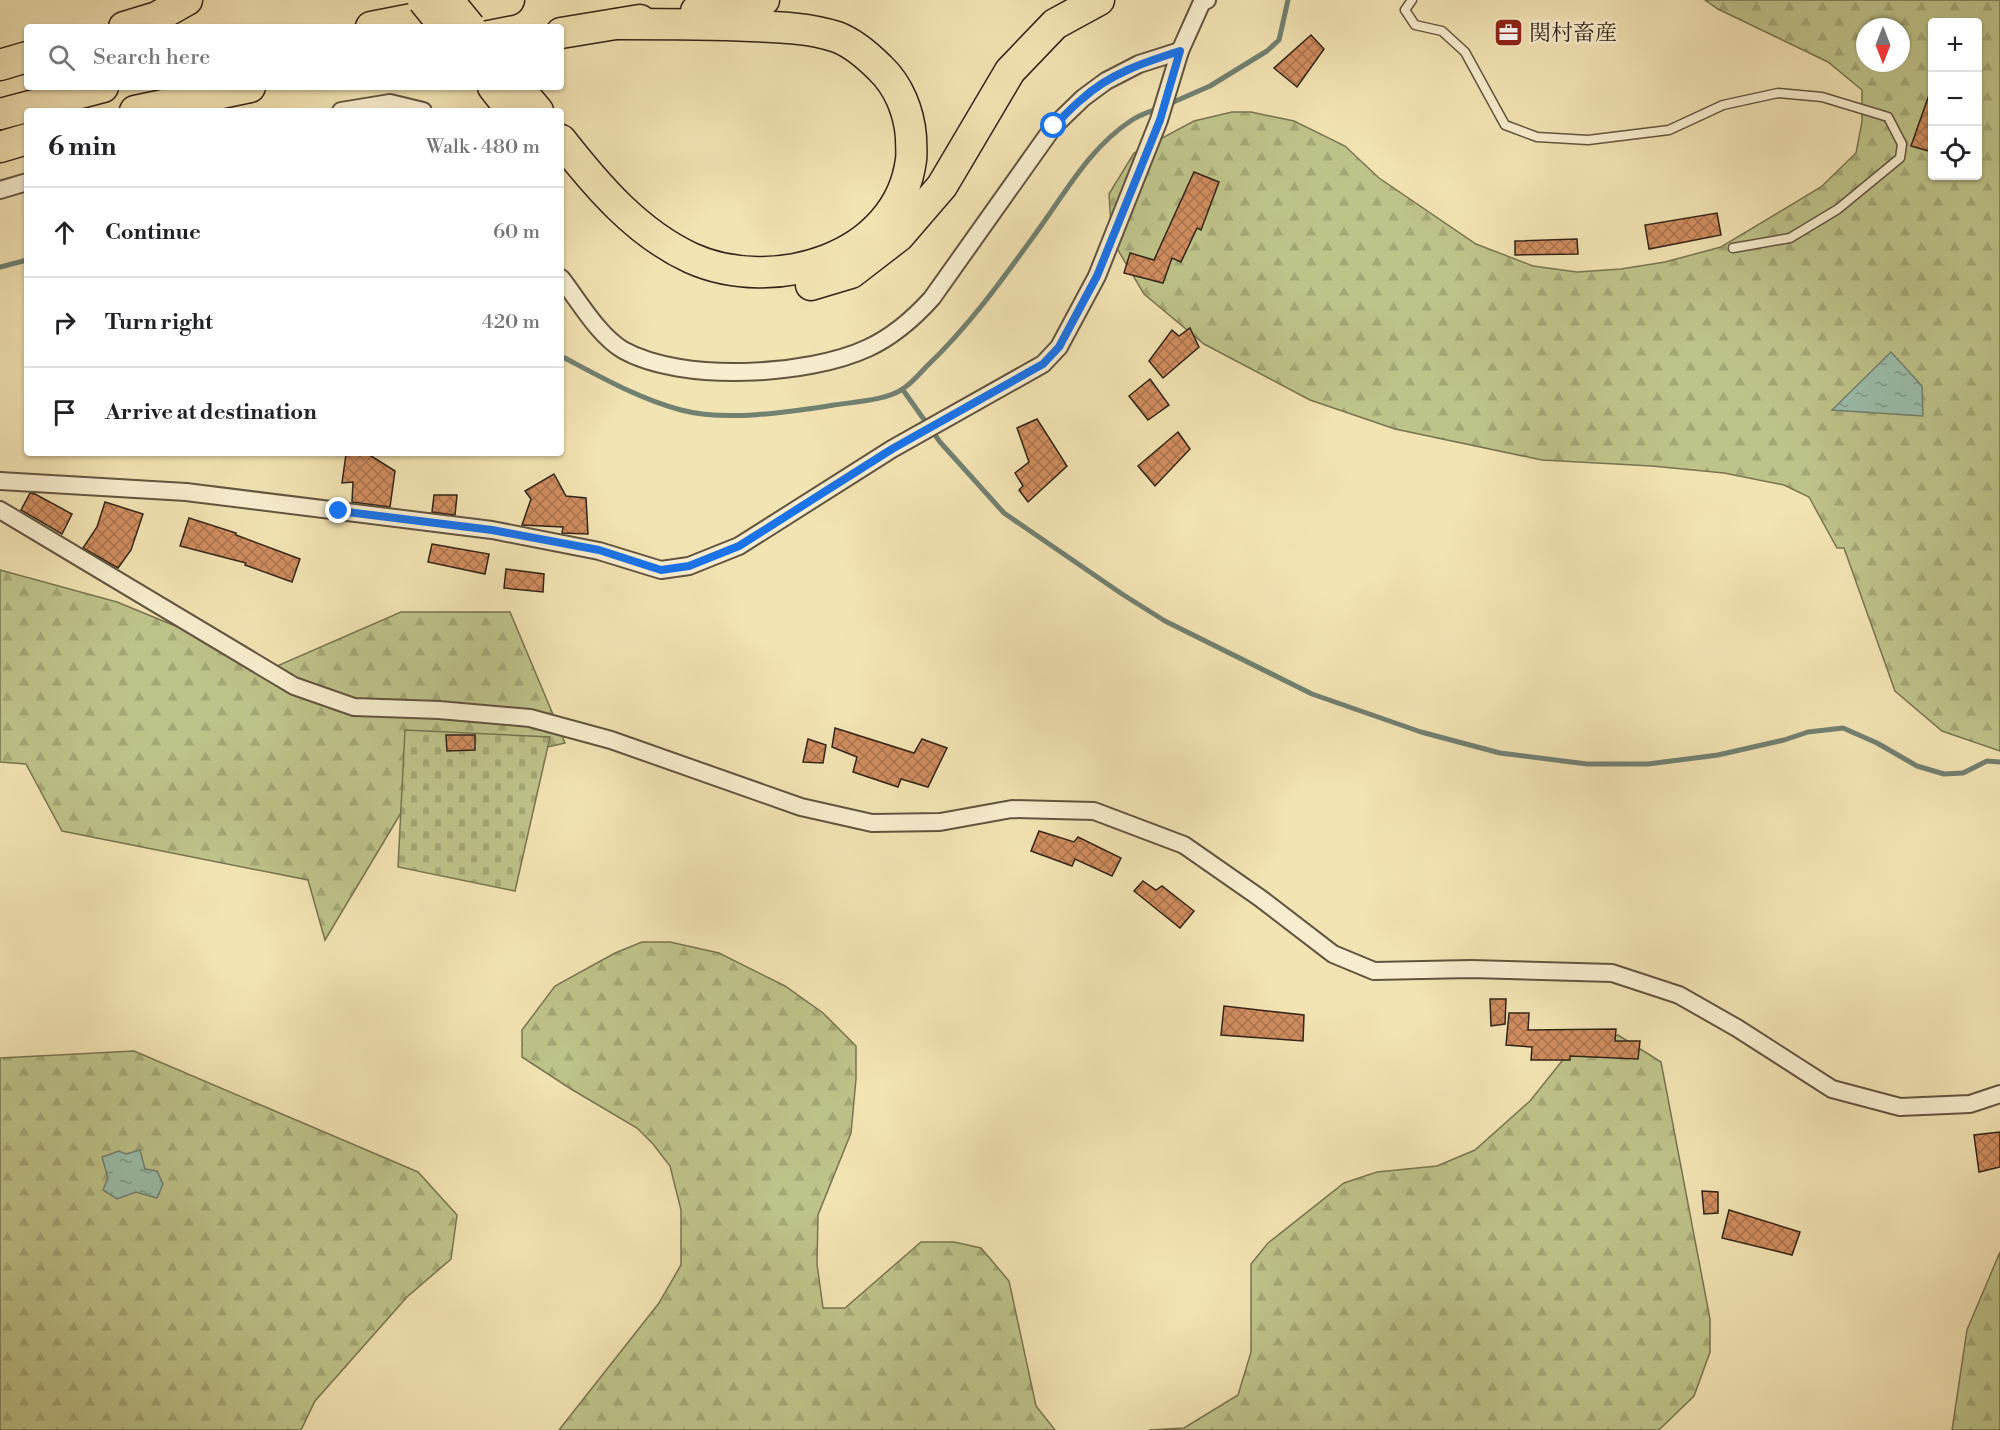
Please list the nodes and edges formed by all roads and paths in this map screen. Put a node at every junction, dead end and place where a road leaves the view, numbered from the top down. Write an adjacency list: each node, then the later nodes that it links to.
1 (187, 0): 9 (highway)
2 (423, 0): 11 (highway, bridge)
3 (448, 0): 12 (highway, bridge)
4 (509, 0): 10 (highway)
5 (764, 0): 13 (highway)
6 (1099, 0): 29 (highway)
7 (1207, 0): 15 (street)
8 (1412, 0): 32 (lane)
9 (134, 24)
10 (386, 24)
11 (443, 24)
12 (468, 24)
13 (619, 24): 14 (highway); 27 (highway)
14 (564, 33)
15 (1180, 51): 33 (street); 34 (street)
16 (24, 58): 17 (highway)
17 (0, 65)
18 (92, 90): 25 (highway)
19 (236, 90): 22 (highway)
20 (499, 90): 21 (highway)
21 (525, 104)
22 (149, 108)
23 (359, 108): 24 (street)
24 (411, 108)
25 (0, 114)
26 (24, 140): 28 (highway)
27 (564, 144)
28 (0, 147)
29 (564, 175)
30 (24, 183): 31 (street)
31 (0, 190)
32 (1733, 248)
33 (564, 282)
34 (0, 481)
35 (0, 510): 36 (street)
36 (2000, 1094)

